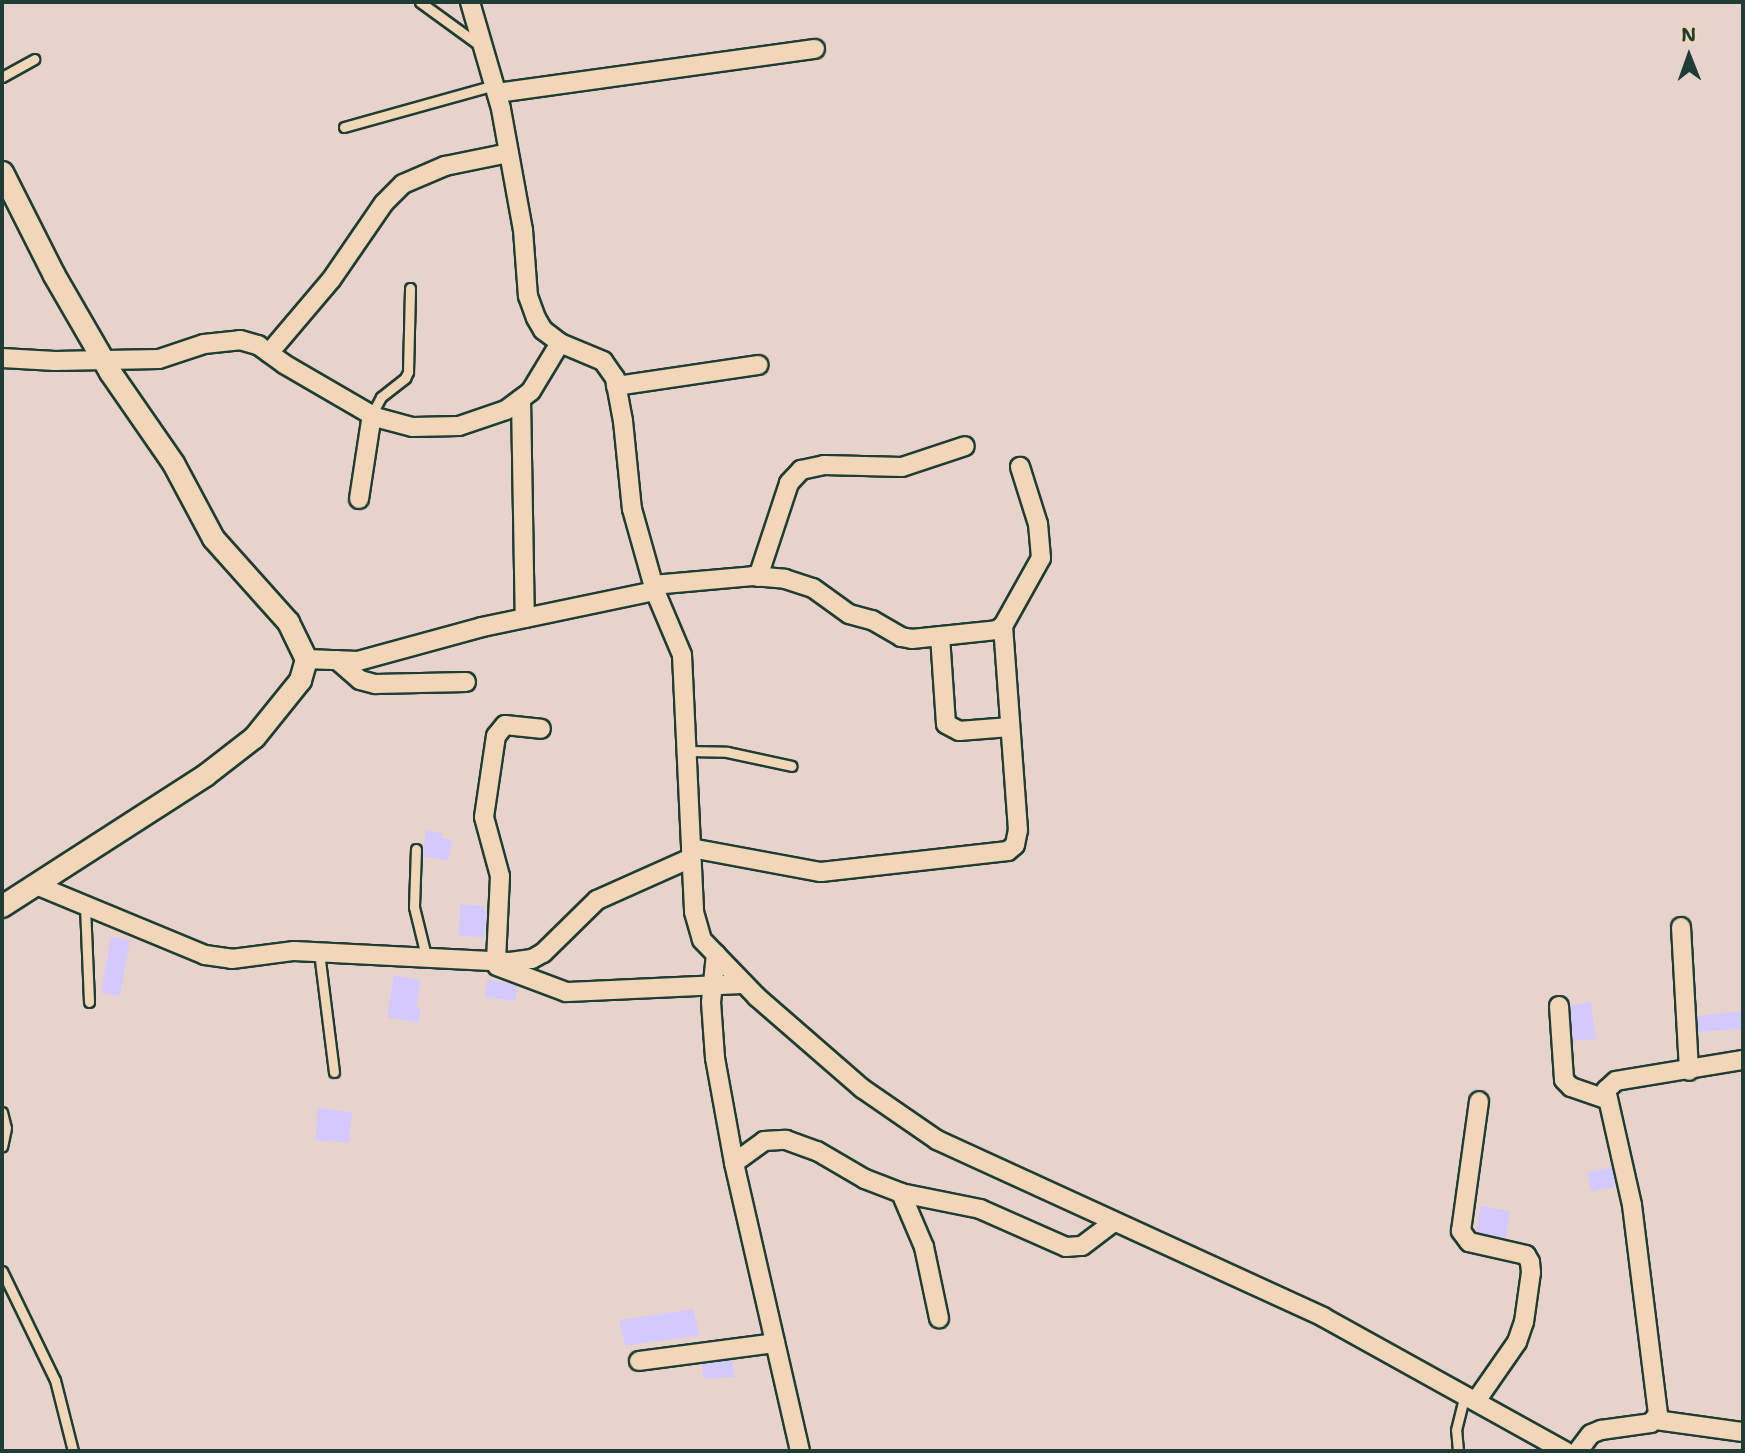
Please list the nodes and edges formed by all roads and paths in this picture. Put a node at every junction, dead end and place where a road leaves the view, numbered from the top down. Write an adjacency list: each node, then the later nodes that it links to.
1 (420, 2): 3 (lane)
2 (476, 6): 3 (street)
3 (484, 48): 7 (street)
4 (815, 49): 7 (street)
5 (34, 59): 6 (lane)
6 (2, 77)
7 (495, 89): 8 (lane); 9 (street)
8 (344, 127)
9 (509, 153): 12 (street); 13 (street)
10 (2, 172): 15 (street)
11 (410, 288): 19 (lane)
12 (560, 343): 17 (street); 18 (street)
13 (269, 353): 15 (street); 19 (street)
14 (2, 358): 15 (street)
15 (102, 359): 28 (street)
16 (758, 365): 17 (street)
17 (616, 386): 24 (street)
18 (521, 399): 19 (street); 25 (street)
19 (372, 414): 22 (street)
20 (965, 446): 23 (street)
21 (1020, 467): 26 (street)
22 (359, 499)
23 (758, 577): 24 (street); 27 (street)
24 (654, 588): 25 (street); 33 (street)
25 (525, 618): 29 (street)
26 (1003, 626): 27 (street); 31 (street)
27 (940, 636): 31 (street)
28 (306, 659): 29 (street); 37 (street)
29 (337, 660): 30 (street)
30 (466, 682)
31 (1010, 727): 36 (street)
32 (541, 729): 44 (street)
33 (688, 751): 34 (lane); 36 (street)
34 (792, 766)
35 (416, 849): 43 (lane)
36 (691, 853): 42 (street); 44 (street)
37 (36, 885): 38 (street); 39 (street)
38 (85, 905): 41 (street); 47 (lane)
39 (2, 906)
40 (1681, 927): 50 (street)
41 (319, 952): 43 (street); 51 (lane)
42 (716, 954): 45 (street); 46 (street)
43 (426, 956): 44 (street)
44 (489, 961): 46 (street)
45 (744, 984): 46 (street); 58 (street)
46 (713, 985): 56 (street)
47 (89, 1002)
48 (1559, 1006): 52 (street)
49 (1743, 1060): 50 (street)
50 (1689, 1071): 52 (street)
51 (334, 1072)
52 (1608, 1100): 64 (street)
53 (1479, 1101): 63 (street)
54 (2, 1112): 55 (lane)
55 (2, 1147)
56 (734, 1163): 57 (street); 61 (street)
57 (901, 1193): 58 (street); 60 (street)
58 (1114, 1222): 63 (street)
59 (2, 1270): 66 (lane)
60 (939, 1318)
61 (775, 1343): 62 (street); 67 (street)
62 (639, 1361)
63 (1471, 1398): 68 (lane); 69 (street)
64 (1656, 1420): 65 (street); 70 (street)
65 (1743, 1432)
66 (73, 1451)
67 (800, 1451)
68 (1458, 1451)
69 (1564, 1451)
70 (1578, 1451)

